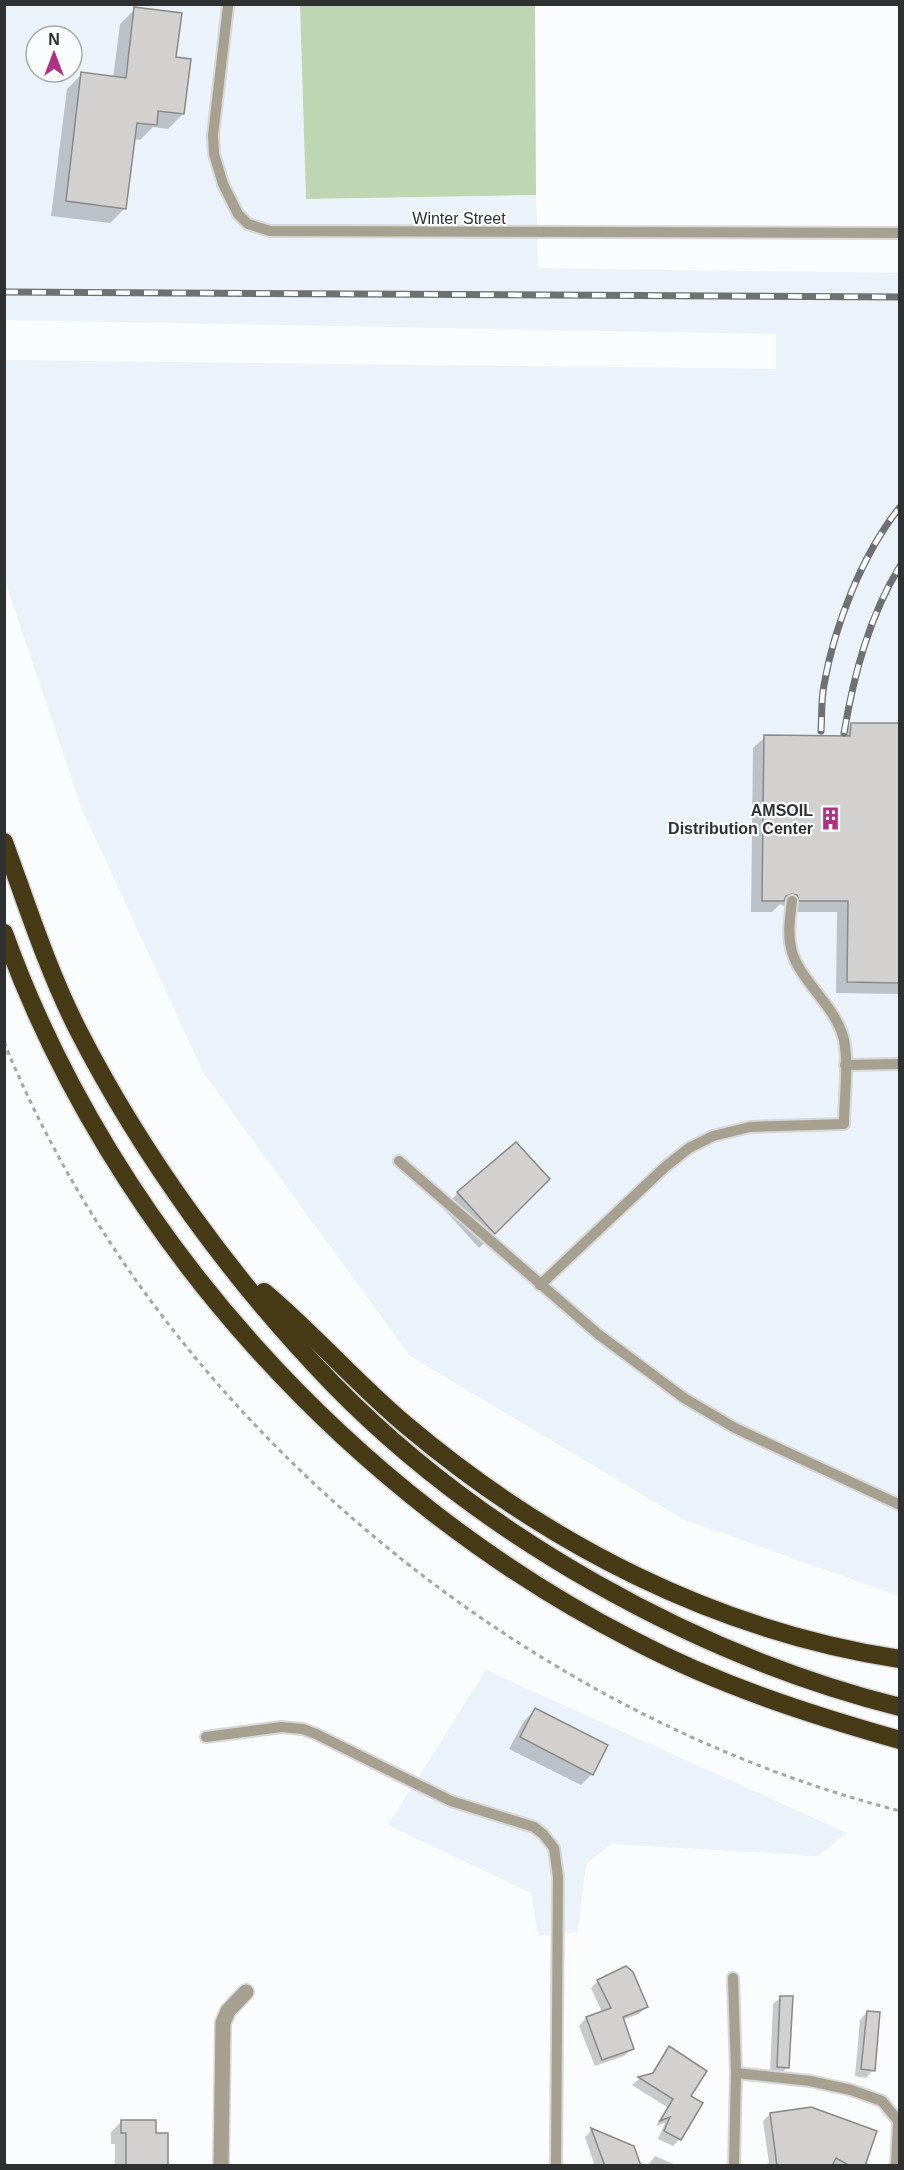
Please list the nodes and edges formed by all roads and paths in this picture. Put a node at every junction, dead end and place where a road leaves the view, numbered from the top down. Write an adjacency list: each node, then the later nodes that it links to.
1 (228, 6): 2 (lane, Winter Street)
2 (900, 233)
3 (4, 842): 9 (highway)
4 (792, 901): 7 (lane)
5 (4, 933): 15 (highway)
6 (900, 1064): 7 (lane)
7 (845, 1065): 10 (lane)
8 (399, 1161): 10 (lane)
9 (225, 1258): 12 (highway); 13 (highway)
10 (540, 1285): 11 (lane)
11 (900, 1505)
12 (900, 1659)
13 (900, 1707)
14 (206, 1737): 21 (lane)
15 (900, 1740)
16 (733, 1978): 18 (lane)
17 (246, 1992): 20 (street)
18 (736, 2073): 19 (lane); 22 (lane)
19 (899, 2123): 23 (lane)
20 (221, 2166)
21 (556, 2166)
22 (734, 2166)
23 (896, 2166)

